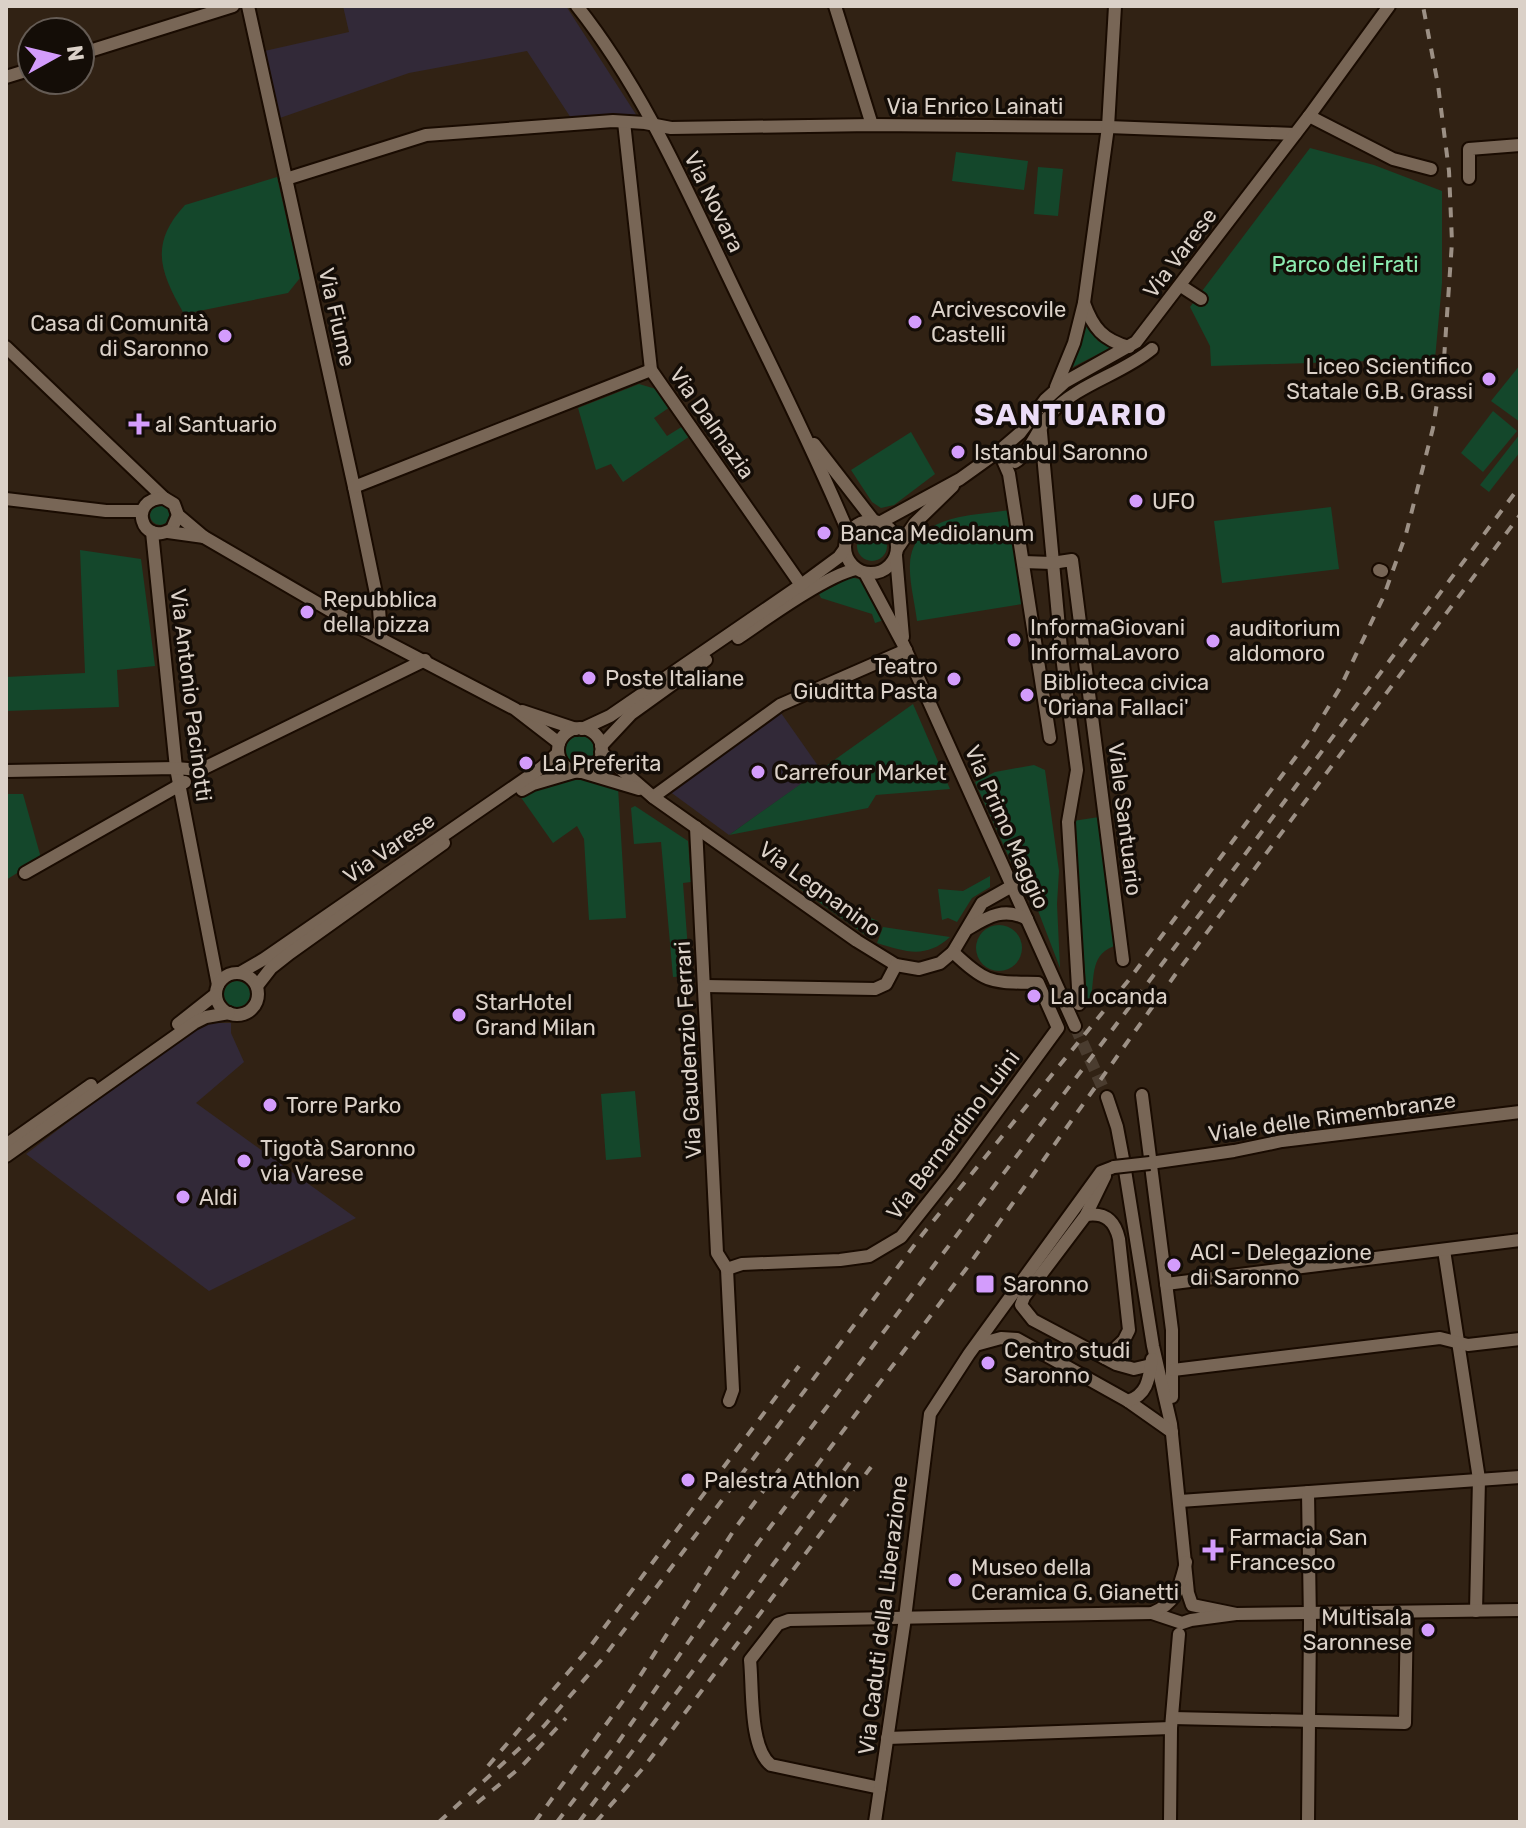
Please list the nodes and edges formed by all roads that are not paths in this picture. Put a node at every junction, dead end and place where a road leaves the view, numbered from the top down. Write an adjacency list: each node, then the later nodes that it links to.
1 (233, 6): 7 (street)
2 (248, 6): 17 (street, Via Fiume)
3 (577, 6): 11 (street, Via Novara)
4 (835, 6): 10 (street)
5 (1115, 6): 12 (street)
6 (1389, 6): 8 (street, Via Varese)
7 (96, 49)
8 (1309, 116): 13 (street, Via Varese); 15 (street)
9 (624, 122): 11 (street, Via Enrico Lainati); 17 (street, Via Enrico Lainati); 24 (street, Via Dalmazia)
10 (872, 125): 11 (street, Via Enrico Lainati); 12 (street, Via Enrico Lainati)
11 (655, 126): 27 (street, Via Novara)
12 (1108, 127): 13 (street, Via Enrico Lainati); 20 (street)
13 (1295, 134): 18 (street, Via Varese)
14 (1520, 145): 16 (street)
15 (1431, 169)
16 (1469, 178)
17 (286, 179): 32 (street, Via Fiume)
18 (1181, 286): 19 (street); 22 (street, Via Varese)
19 (1201, 299)
20 (1084, 303): 22 (street); 25 (street)
21 (6, 347): 30 (street)
22 (1129, 347): 25 (street, Via Varese)
23 (1152, 349): 26 (street)
24 (651, 370): 32 (street); 47 (street, Via Dalmazia)
25 (1055, 390): 28 (street, Via Varese)
26 (1041, 423): 29 (street); 45 (street)
27 (800, 425): 37 (street, Via Novara); 40 (street, Via Novara)
28 (999, 451): 31 (street, Via Varese); 44 (street)
29 (1015, 462)
30 (136, 470): 33 (street); 35 (street)
31 (960, 479): 37 (street, Via Varese); 43 (street, Via Varese)
32 (354, 487): 48 (street, Via Fiume)
33 (164, 498): 35 (street); 36 (street)
34 (6, 499): 35 (street)
35 (144, 511): 38 (street)
36 (178, 515): 39 (street); 41 (street)
37 (877, 521): 40 (street); 43 (street)
38 (152, 532): 39 (street); 56 (street, Via Antonio Pacinotti)
39 (168, 532): 41 (street)
40 (848, 532): 42 (street)
41 (204, 537): 48 (street)
42 (844, 550): 46 (street); 47 (street)
43 (896, 552): 46 (street); 49 (street, Via Primo Maggio)
44 (1023, 562): 45 (street); 53 (street)
45 (1052, 563): 69 (street, Viale Santuario); 75 (street, Viale Santuario)
46 (861, 571): 49 (street, Via Primo Maggio); 55 (street)
47 (801, 585): 52 (street)
48 (381, 638): 50 (street)
49 (904, 647): 61 (street); 64 (street, Via Primo Maggio)
50 (425, 660): 51 (street); 57 (street)
51 (515, 709): 52 (street); 54 (street)
52 (579, 729): 54 (street); 55 (street)
53 (1050, 738)
54 (558, 748): 59 (street); 71 (street, Via Varese)
55 (601, 749): 59 (street); 61 (street, Via Legnanino)
56 (176, 768): 57 (street); 58 (street); 60 (street, Via Antonio Pacinotti)
57 (200, 770): 60 (street)
58 (6, 771)
59 (578, 772): 61 (street, Via Legnanino); 72 (street, Via Varese)
60 (181, 785): 63 (street); 68 (street, Via Antonio Pacinotti)
61 (651, 795): 62 (street, Via Legnanino)
62 (696, 827): 70 (street, Via Legnanino); 73 (street, Via Gaudenzio Ferrari)
63 (25, 873)
64 (1012, 886): 65 (street, Via Primo Maggio); 66 (street)
65 (1027, 919): 66 (street); 77 (street, Via Primo Maggio)
66 (966, 930): 67 (street)
67 (953, 952): 70 (street); 88 (street, Via Bernardino Luini)
68 (212, 956): 71 (street); 74 (street, Via Antonio Pacinotti)
69 (1123, 960)
70 (896, 965): 73 (street)
71 (236, 973): 72 (street); 74 (street)
72 (257, 986): 76 (street)
73 (705, 986): 88 (street, Via Gaudenzio Ferrari)
74 (217, 989): 76 (street); 81 (street)
75 (1079, 1004)
76 (229, 1013): 82 (street)
77 (1075, 1026)
78 (1142, 1095): 83 (street)
79 (1107, 1097): 93 (street)
80 (1520, 1112): 83 (street, Viale delle Rimembranze)
81 (6, 1145)
82 (6, 1156)
83 (1150, 1163): 84 (street, Viale delle Rimembranze, bridge); 89 (street)
84 (1114, 1167): 85 (street); 92 (street)
85 (1086, 1215): 94 (street); 94 (street)
86 (1520, 1240): 87 (street)
87 (1444, 1250): 89 (street); 91 (street)
88 (727, 1269): 97 (street, Via Gaudenzio Ferrari)
89 (1166, 1284): 96 (street)
90 (1520, 1339): 91 (street)
91 (1459, 1344): 96 (street); 101 (street)
92 (976, 1346): 98 (street); 111 (street, Via Caduti della Liberazione)
93 (1153, 1346): 95 (street); 99 (street)
94 (1105, 1358): 95 (street)
95 (1151, 1365): 98 (street)
96 (1173, 1370): 99 (street)
97 (729, 1401)
98 (1128, 1401): 99 (street)
99 (1172, 1428): 103 (street)
100 (1520, 1477): 101 (street)
101 (1479, 1479): 102 (street); 106 (street)
102 (1308, 1492): 103 (street); 110 (street)
103 (1180, 1501): 104 (street)
104 (1186, 1562): 107 (street); 109 (street)
105 (1520, 1610): 106 (street)
106 (1476, 1611): 108 (street)
107 (1152, 1613): 109 (street); 111 (street)
108 (1407, 1613): 110 (street); 113 (street)
109 (1236, 1614): 110 (street)
110 (1310, 1614): 113 (street)
111 (905, 1618): 115 (street, Via Caduti della Liberazione); 116 (street)
112 (1179, 1634): 114 (street)
113 (1308, 1721): 114 (street); 119 (street)
114 (1171, 1723): 115 (street); 118 (street)
115 (887, 1738): 116 (street, Via Caduti della Liberazione)
116 (880, 1788): 117 (street, Via Caduti della Liberazione)
117 (875, 1822)
118 (1170, 1822)
119 (1308, 1822)

